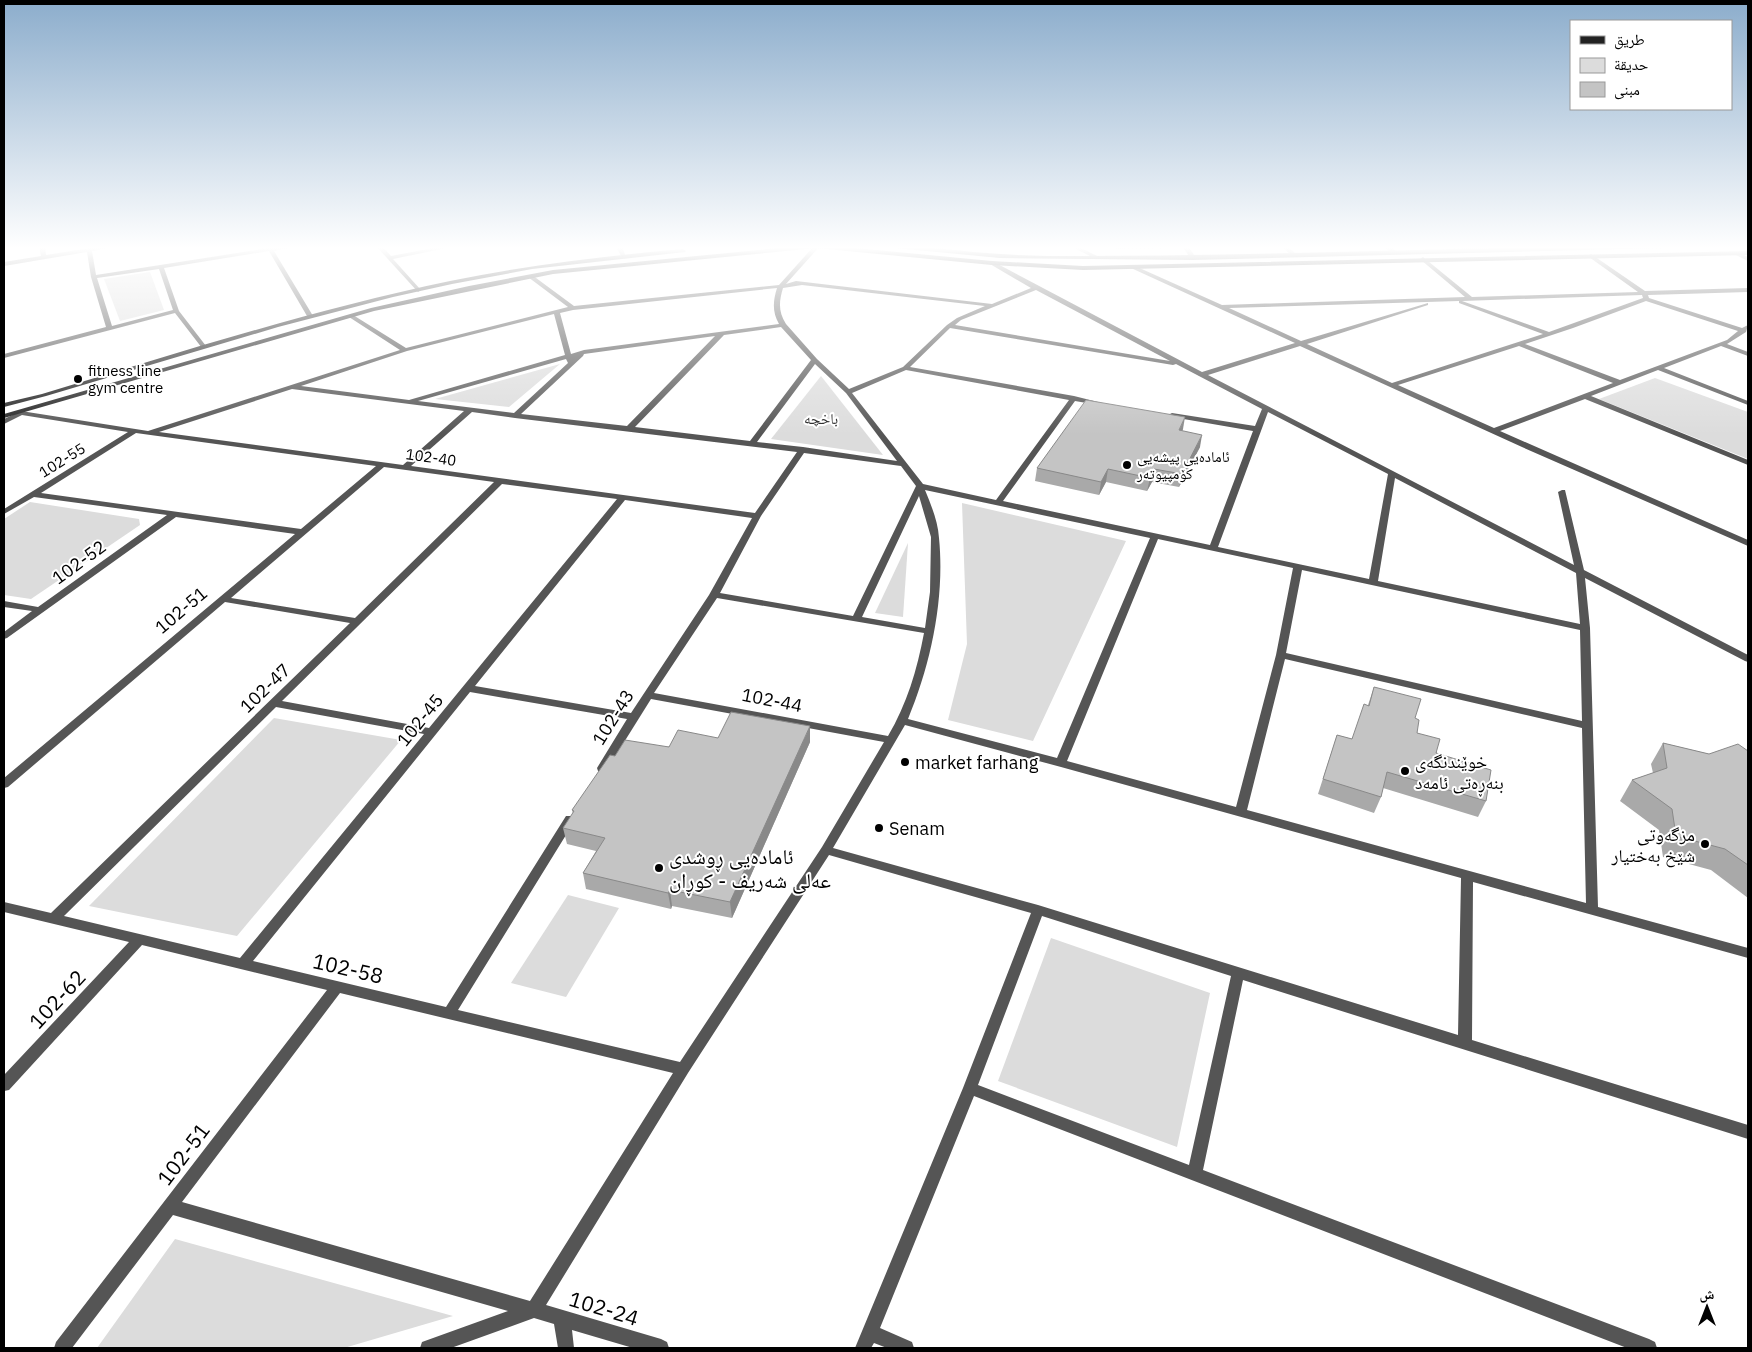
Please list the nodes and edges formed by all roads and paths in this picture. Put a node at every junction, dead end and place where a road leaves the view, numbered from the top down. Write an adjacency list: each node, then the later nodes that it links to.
1 (104, 309): 20 (street)
2 (306, 309): 16 (street)
3 (339, 309): 16 (main road)
4 (378, 309): 17 (main road)
5 (570, 309): 15 (street)
6 (776, 309): 18 (street)
7 (982, 309): 19 (street)
8 (1077, 309): 33 (street)
9 (1229, 309): 24 (street)
10 (1410, 309): 24 (street)
11 (1481, 309): 23 (street)
12 (1613, 309): 23 (street)
13 (1686, 309): 21 (street)
14 (176, 311): 20 (street); 27 (street)
15 (557, 313): 28 (street); 31 (street)
16 (310, 316): 27 (main road)
17 (351, 316): 28 (street); 49 (main road)
18 (783, 326): 22 (street); 32 (street)
19 (949, 326): 33 (street); 34 (street)
20 (110, 329): 30 (street)
21 (1746, 329): 26 (street)
22 (722, 333): 31 (street); 54 (street)
23 (1549, 334): 25 (street)
24 (1300, 344): 36 (street); 38 (street)
25 (1520, 344): 37 (street); 38 (street)
26 (1721, 344): 29 (street); 35 (street)
27 (204, 347): 46 (main road)
28 (405, 350): 39 (street)
29 (1748, 354)
30 (4, 356)
31 (569, 360): 43 (street); 52 (street)
32 (815, 360): 40 (street); 59 (street)
33 (1184, 365): 36 (street)
34 (905, 368): 40 (street); 42 (street)
35 (1658, 368): 37 (street); 45 (street)
36 (1203, 374): 47 (street)
37 (1620, 383): 41 (street)
38 (1392, 385): 57 (street)
39 (289, 386): 43 (street); 58 (street)
40 (848, 392): 63 (street)
41 (1585, 396): 57 (street); 61 (street)
42 (1074, 398): 44 (street); 71 (street)
43 (406, 403): 48 (street)
44 (1103, 403)
45 (1748, 403)
46 (4, 405)
47 (1266, 407): 55 (street); 65 (street)
48 (470, 410): 52 (street); 64 (street)
49 (21, 412): 51 (main road); 53 (street); 56 (street, 102-40)
50 (1161, 413): 55 (street)
51 (4, 416)
52 (515, 416): 54 (street)
53 (4, 422)
54 (629, 429): 59 (street)
55 (1257, 429): 78 (street)
56 (135, 431): 58 (street, 102-40); 69 (street, 102-55)
57 (1494, 431): 77 (street)
58 (149, 433): 62 (street, 102-40)
59 (752, 443): 60 (street)
60 (803, 449): 63 (street); 74 (street)
61 (1748, 463)
62 (382, 464): 64 (street, 102-40); 75 (street, 102-51)
63 (903, 464): 67 (street)
64 (404, 468): 66 (street, 102-40)
65 (1392, 472): 80 (street); 81 (street)
66 (500, 481): 70 (street, 102-40); 87 (street, 102-47)
67 (920, 486): 71 (street); 86 (street); 89 (street)
68 (1562, 492): 80 (street)
69 (32, 494): 72 (street, 102-55); 73 (street)
70 (623, 497): 74 (street, 102-40); 93 (street, 102-45)
71 (998, 502): 76 (street)
72 (4, 512)
73 (174, 514): 75 (street); 85 (street, 102-52)
74 (757, 516): 82 (street, 102-43)
75 (302, 532): 83 (street, 102-51)
76 (1155, 536): 78 (street); 101 (street)
77 (1748, 543)
78 (1213, 549): 79 (street)
79 (1298, 567): 81 (street); 91 (street)
80 (1580, 571): 88 (street); 92 (street)
81 (1373, 583): 88 (street)
82 (714, 595): 86 (street); 94 (street, 102-43)
83 (223, 599): 87 (street); 103 (street, 102-51)
84 (4, 604): 85 (street)
85 (40, 610): 90 (street, 102-52)
86 (857, 618): 89 (street)
87 (357, 621): 95 (street, 102-47)
88 (1585, 628): 98 (street)
89 (928, 631): 97 (street)
90 (4, 636)
91 (1281, 655): 98 (street); 105 (street)
92 (1748, 659)
93 (468, 688): 96 (street); 99 (street, 102-45)
94 (648, 694): 96 (street, 102-43); 100 (street, 102-44)
95 (274, 703): 99 (street); 111 (street, 102-47)
96 (633, 718): 102 (street, 102-43)
97 (902, 721): 100 (street); 101 (street)
98 (1587, 726): 109 (street)
99 (432, 732): 114 (street, 102-45)
100 (890, 740): 106 (street)
101 (1061, 763): 105 (street)
102 (596, 777)
103 (4, 784)
104 (575, 810): 117 (street)
105 (1241, 812): 107 (street)
106 (826, 850): 110 (street); 119 (street)
107 (1467, 875): 109 (street); 118 (street)
108 (4, 907): 111 (street, 102-58)
109 (1592, 909): 113 (street)
110 (1038, 910): 115 (street); 121 (street)
111 (53, 919): 112 (street, 102-58)
112 (139, 940): 114 (street, 102-58); 120 (street, 102-62)
113 (1748, 952)
114 (244, 964): 116 (street, 102-58)
115 (1238, 973): 118 (street); 123 (street)
116 (337, 986): 117 (street, 102-58); 124 (street, 102-51)
117 (449, 1013): 119 (street, 102-58)
118 (1465, 1043): 122 (street)
119 (683, 1069): 125 (street)
120 (4, 1086)
121 (970, 1088): 123 (street); 127 (street)
122 (1748, 1132)
123 (1195, 1174): 134 (street)
124 (170, 1206): 125 (street, 102-24); 128 (street, 102-51)
125 (534, 1310): 126 (street, 102-24); 129 (street)
126 (562, 1318): 130 (street); 131 (street, 102-24)
127 (869, 1332): 132 (street); 133 (street)
128 (62, 1348)
129 (428, 1348)
130 (566, 1348)
131 (661, 1348)
132 (863, 1348)
133 (906, 1348)
134 (1649, 1348)

